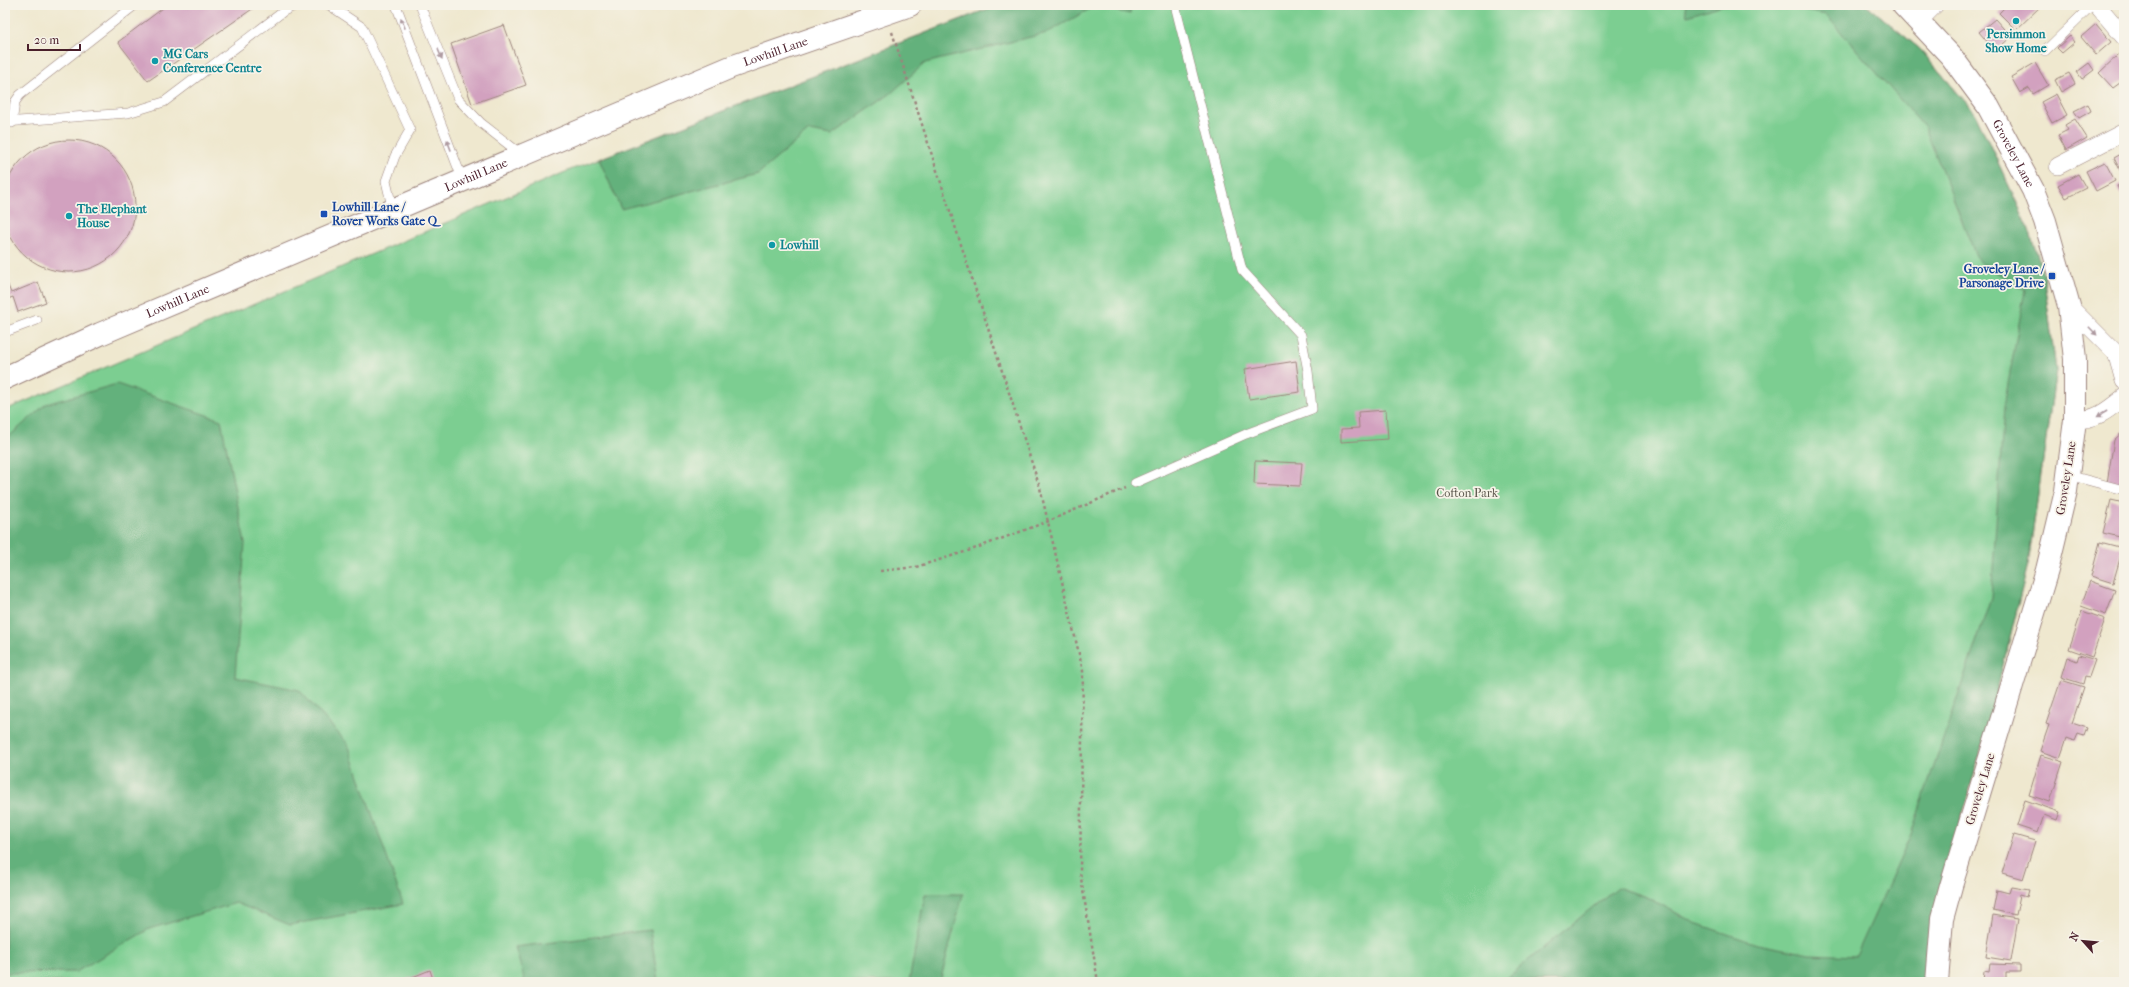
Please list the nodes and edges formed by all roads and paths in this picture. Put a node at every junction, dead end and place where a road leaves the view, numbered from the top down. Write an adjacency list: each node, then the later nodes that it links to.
1 (135, 5): 16 (lane)
2 (296, 5): 16 (lane)
3 (329, 5): 21 (lane)
4 (396, 5): 20 (lane, one-way to 4)
5 (420, 5): 18 (lane, one-way to 18)
6 (910, 5): 12 (main road, Lowhill Lane)
7 (1175, 5): 31 (lane)
8 (1903, 5): 13 (main road, Groveley Lane)
9 (1935, 5): 13 (street)
10 (2092, 5): 15 (lane)
11 (2097, 5): 14 (street)
12 (885, 14): 18 (main road, Lowhill Lane); 33 (path)
13 (1918, 21): 22 (main road, Groveley Lane)
14 (2124, 37)
15 (2044, 50)
16 (8, 122)
17 (2124, 132): 19 (street)
18 (523, 156): 20 (main road, Lowhill Lane)
19 (2058, 166)
20 (463, 181): 21 (main road, Lowhill Lane)
21 (393, 211): 26 (main road, Lowhill Lane)
22 (2069, 306): 25 (street, one-way to 25); 29 (main road, Groveley Lane)
23 (37, 320): 24 (lane)
24 (5, 332)
25 (2121, 359): 27 (street)
26 (5, 378)
27 (2124, 382)
28 (2124, 397): 29 (street, one-way to 29)
29 (2075, 420): 30 (main road, Groveley Lane)
30 (2068, 475): 32 (lane); 36 (main road, Groveley Lane)
31 (1135, 483): 33 (path)
32 (2124, 490)
33 (1048, 521): 34 (path); 35 (path)
34 (880, 571)
35 (1098, 982)
36 (1937, 982)

